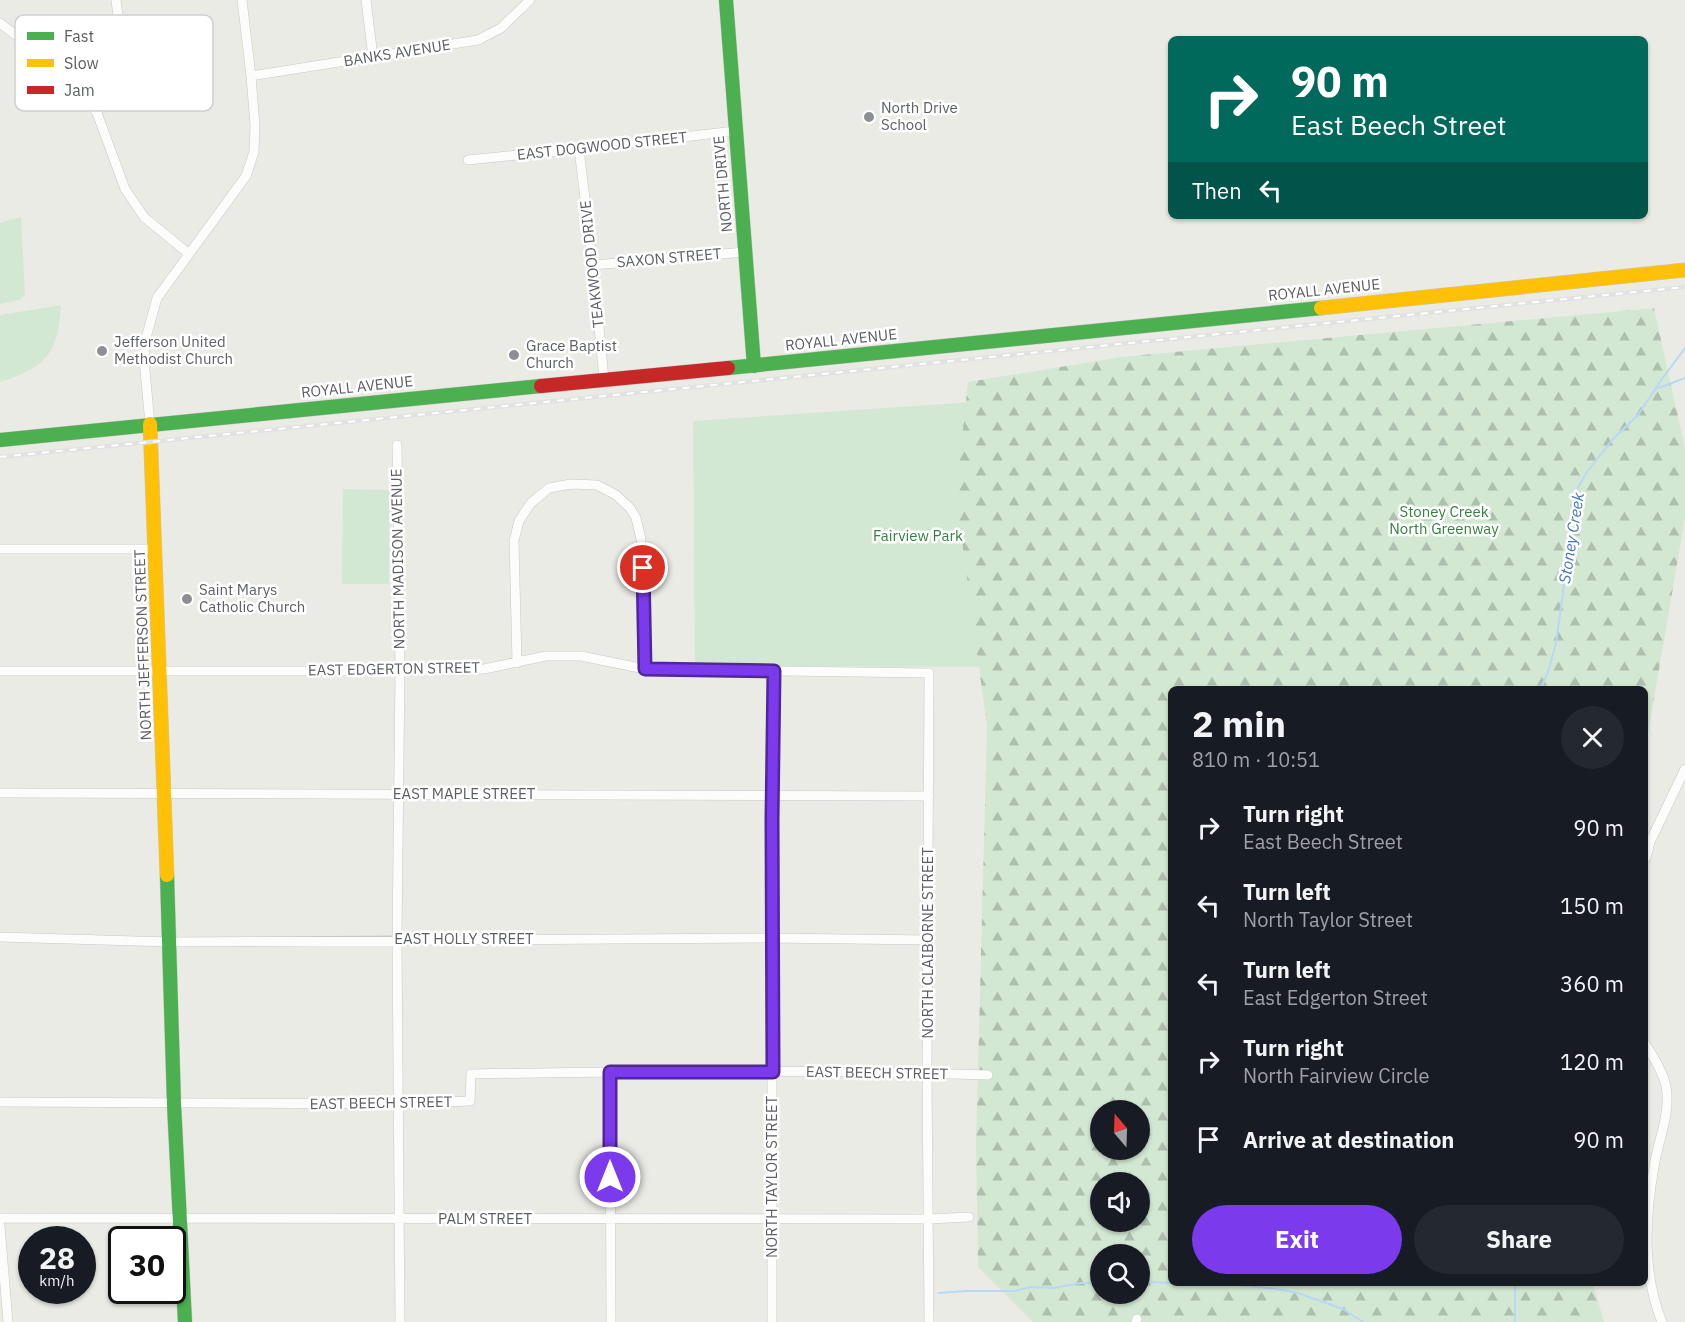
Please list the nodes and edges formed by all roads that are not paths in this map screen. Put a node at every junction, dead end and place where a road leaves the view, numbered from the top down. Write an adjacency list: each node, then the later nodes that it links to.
1 (116, 0): 6 (street)
2 (242, 0): 10 (street, NORTH JEFFERSON STREET)
3 (366, 0): 9 (street)
4 (530, 0): 9 (street, BANKS AVENUE)
5 (726, 0): 12 (street, NORTH DRIVE)
6 (118, 15)
7 (0, 23): 8 (street)
8 (15, 34)
9 (372, 57): 10 (street, BANKS AVENUE)
10 (251, 76): 16 (street, NORTH JEFFERSON STREET)
11 (97, 113): 16 (street)
12 (735, 130): 13 (street, EAST DOGWOOD STREET); 15 (street, NORTH DRIVE)
13 (579, 149): 14 (street, EAST DOGWOOD STREET); 17 (street, TEAKWOOD DRIVE)
14 (468, 159)
15 (746, 252): 17 (street, SAXON STREET); 19 (street, NORTH DRIVE)
16 (189, 254): 21 (street, NORTH JEFFERSON STREET)
17 (593, 265): 20 (street, TEAKWOOD DRIVE)
18 (1685, 270): 19 (street, ROYALL AVENUE)
19 (754, 366): 20 (street, ROYALL AVENUE)
20 (604, 379): 21 (street, ROYALL AVENUE)
21 (150, 424): 22 (street, ROYALL AVENUE); 25 (street, NORTH JEFFERSON STREET)
22 (0, 440)
23 (397, 445): 30 (street, NORTH MADISON AVENUE)
24 (0, 549): 25 (street)
25 (156, 549): 29 (street, NORTH JEFFERSON STREET)
26 (517, 663): 27 (street, EAST EDGERTON STREET); 27 (street); 30 (street, EAST EDGERTON STREET)
27 (645, 669): 31 (street, EAST EDGERTON STREET)
28 (0, 671): 29 (street, EAST EDGERTON STREET)
29 (161, 671): 30 (street, EAST EDGERTON STREET); 36 (street, NORTH JEFFERSON STREET)
30 (400, 671): 35 (street, NORTH MADISON AVENUE)
31 (774, 671): 32 (street, EAST EDGERTON STREET); 37 (street, NORTH TAYLOR STREET)
32 (929, 673): 38 (street, NORTH CLAIBORNE STREET)
33 (1685, 769): 39 (street)
34 (0, 793): 36 (street, EAST MAPLE STREET)
35 (399, 794): 36 (street, EAST MAPLE STREET); 37 (street, EAST MAPLE STREET); 43 (street, NORTH MADISON AVENUE)
36 (165, 795): 44 (street, NORTH JEFFERSON STREET)
37 (772, 795): 38 (street, EAST MAPLE STREET); 41 (street, NORTH TAYLOR STREET)
38 (929, 796): 42 (street, NORTH CLAIBORNE STREET)
39 (1648, 850)
40 (0, 937): 44 (street, EAST HOLLY STREET)
41 (771, 938): 42 (street, EAST HOLLY STREET); 43 (street, EAST HOLLY STREET); 47 (street, NORTH TAYLOR STREET)
42 (927, 939): 48 (street, NORTH CLAIBORNE STREET)
43 (397, 940): 44 (street, EAST HOLLY STREET); 52 (street, NORTH MADISON AVENUE)
44 (170, 942): 51 (street, NORTH JEFFERSON STREET)
45 (1648, 1048): 53 (street)
46 (610, 1072): 47 (street, EAST BEECH STREET); 52 (street, EAST BEECH STREET); 58 (street)
47 (773, 1072): 48 (street, EAST BEECH STREET); 59 (street, NORTH TAYLOR STREET)
48 (927, 1073): 49 (street, EAST BEECH STREET); 60 (street, NORTH CLAIBORNE STREET)
49 (988, 1075)
50 (0, 1102): 51 (street, EAST BEECH STREET)
51 (174, 1104): 52 (street, EAST BEECH STREET); 54 (street, NORTH JEFFERSON STREET)
52 (399, 1104): 57 (street, NORTH MADISON AVENUE)
53 (1648, 1210)
54 (180, 1217): 56 (street, PALM STREET); 57 (street, PALM STREET); 64 (street, NORTH JEFFERSON STREET)
55 (969, 1217): 60 (street, PALM STREET)
56 (0, 1218)
57 (399, 1219): 58 (street, PALM STREET); 65 (street, NORTH MADISON AVENUE)
58 (610, 1219): 59 (street, PALM STREET); 66 (street)
59 (772, 1219): 60 (street, PALM STREET); 67 (street, NORTH TAYLOR STREET)
60 (928, 1219): 68 (street, NORTH CLAIBORNE STREET)
61 (0, 1226): 63 (street)
62 (1648, 1261): 69 (street)
63 (8, 1322)
64 (185, 1322)
65 (400, 1322)
66 (611, 1322)
67 (772, 1322)
68 (929, 1322)
69 (1662, 1322)

